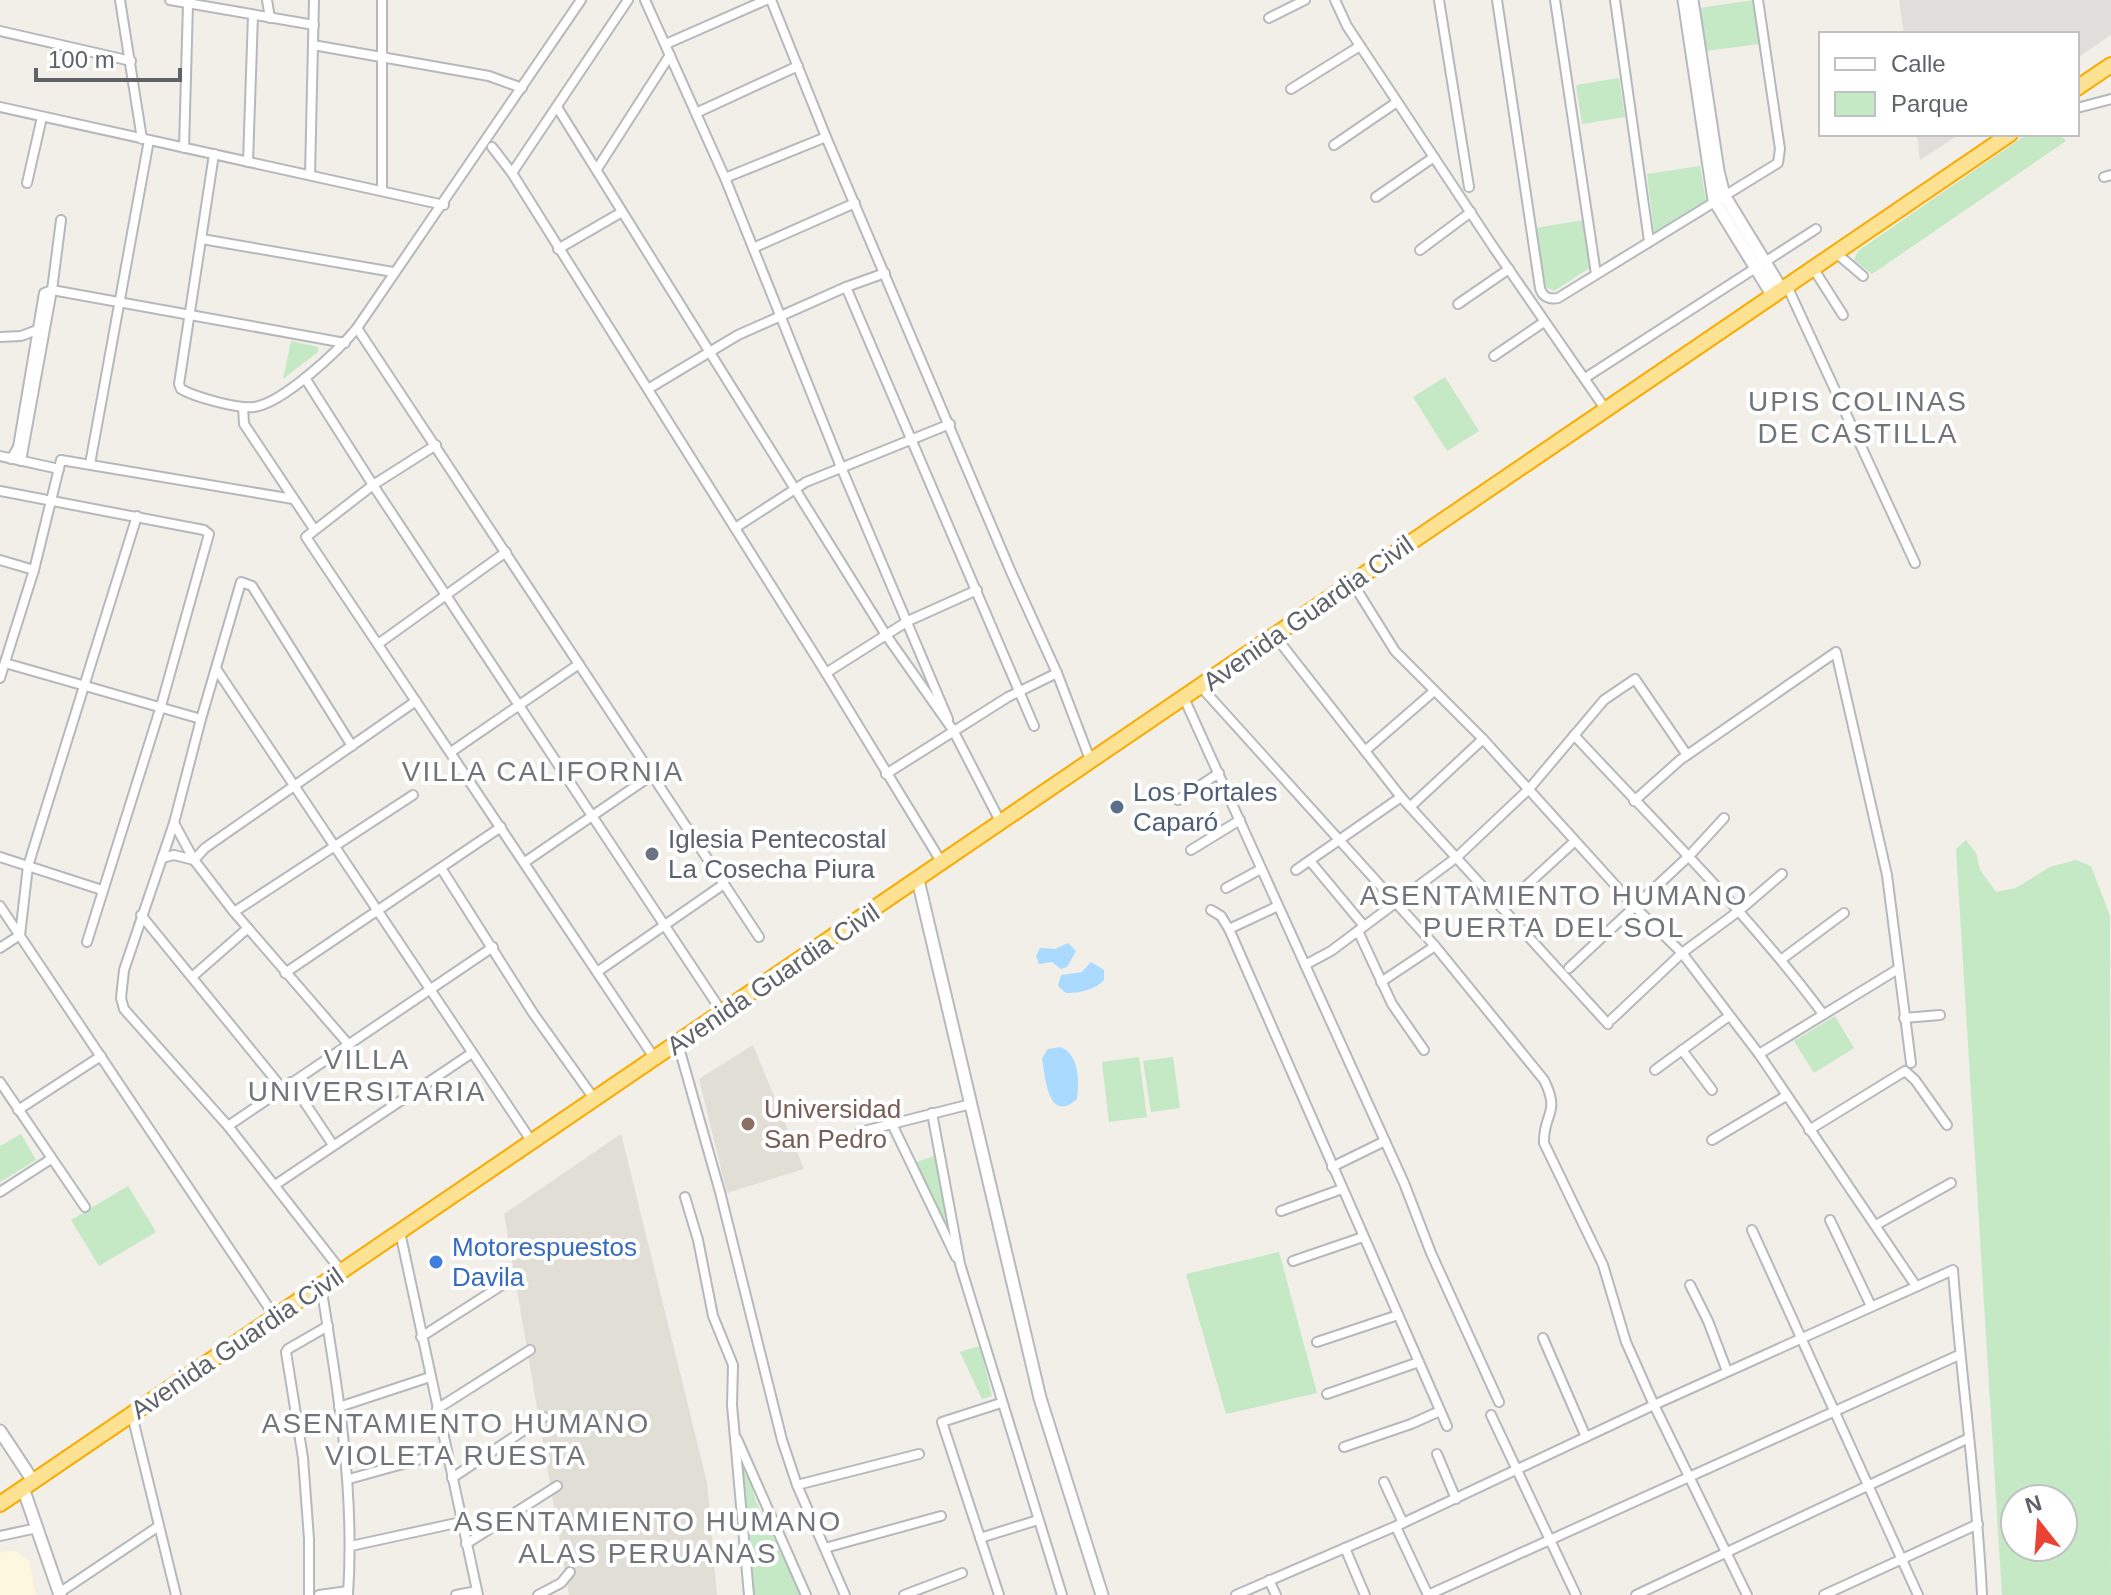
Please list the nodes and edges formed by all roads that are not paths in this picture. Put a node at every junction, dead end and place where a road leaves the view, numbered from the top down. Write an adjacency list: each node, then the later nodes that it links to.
1 (120, 0): 30 (street)
2 (170, 0): 19 (street)
3 (267, 0): 21 (street)
4 (314, 0): 23 (street)
5 (382, 0): 29 (street)
6 (581, 0): 34 (street)
7 (628, 0): 40 (street)
8 (645, 0): 25 (street)
9 (769, 0): 25 (street); 32 (street)
10 (1305, 0): 22 (street)
11 (1335, 0): 27 (street)
12 (1439, 0): 58 (street)
13 (1497, 0): 79 (street)
14 (1555, 0): 79 (street)
15 (1615, 0): 69 (street)
16 (1684, 0): 61 (street)
17 (1692, 0): 61 (street)
18 (1758, 0): 61 (street)
19 (188, 4): 20 (street); 49 (street)
20 (253, 15): 21 (street); 52 (street)
21 (270, 18): 23 (street)
22 (1269, 18)
23 (314, 25): 26 (street)
24 (0, 31): 30 (street)
25 (666, 44): 28 (street)
26 (313, 45): 29 (street); 55 (street)
27 (1360, 46): 35 (street); 38 (street)
28 (670, 55): 42 (street); 53 (street)
29 (382, 56): 34 (street); 59 (street)
30 (131, 61): 46 (street)
31 (2111, 65): 33 (highway)
32 (798, 66): 42 (street); 45 (street)
33 (2079, 87)
34 (522, 88): 63 (street)
35 (1291, 89)
36 (0, 97): 39 (street)
37 (2111, 99): 41 (street)
38 (1397, 102): 47 (street); 51 (street)
39 (1, 107): 43 (street)
40 (557, 107): 53 (street); 54 (street)
41 (2079, 107)
42 (696, 113): 56 (street)
43 (42, 117): 46 (street); 57 (street)
44 (2007, 136): 73 (highway, Avenida Guardia Civil)
45 (826, 137): 56 (street); 62 (street)
46 (145, 139): 49 (street); 84 (street)
47 (1334, 145)
48 (492, 147): 54 (street)
49 (184, 148): 50 (street)
50 (214, 154): 52 (street); 68 (street)
51 (1434, 157): 60 (street); 65 (street)
52 (248, 162): 55 (street)
53 (597, 169): 64 (street)
54 (512, 173): 71 (street)
55 (310, 175): 59 (street)
56 (725, 178): 70 (street)
57 (27, 183)
58 (1469, 187)
59 (382, 191): 63 (street)
60 (1376, 197)
61 (1719, 197): 69 (street); 74 (street)
62 (855, 203): 70 (street); 78 (street)
63 (444, 205): 77 (street)
64 (622, 212): 71 (street); 94 (street)
65 (1471, 212): 72 (street); 76 (street)
66 (61, 220): 82 (street)
67 (1816, 229): 74 (street)
68 (202, 239): 77 (street); 86 (street)
69 (1649, 241): 79 (street)
70 (753, 248): 88 (street)
71 (558, 249): 98 (street)
72 (1420, 250)
73 (1836, 253): 75 (highway, Avenida Guardia Civil); 80 (street)
74 (1760, 265): 83 (street); 97 (street)
75 (1813, 268): 83 (highway, Avenida Guardia Civil); 87 (street)
76 (1509, 269): 85 (street); 89 (street)
77 (393, 272): 90 (street)
78 (885, 273): 81 (street); 101 (street)
79 (1596, 274)
80 (1863, 276)
81 (846, 287): 88 (street); 102 (street)
82 (52, 290): 84 (street); 91 (street); 106 (street)
83 (1780, 291): 100 (highway, Avenida Guardia Civil); 120 (street)
84 (120, 302): 86 (street); 107 (street)
85 (1458, 304)
86 (191, 313): 93 (street); 99 (street)
87 (1843, 315)
88 (779, 317): 94 (street); 108 (street)
89 (1544, 322): 95 (street); 97 (street)
90 (357, 328): 93 (street); 103 (street)
91 (37, 330): 92 (street); 105 (street)
92 (0, 337)
93 (345, 343): 96 (street)
94 (709, 352): 98 (street); 111 (street)
95 (1494, 356)
96 (305, 378): 99 (street); 110 (street)
97 (1585, 378): 100 (street)
98 (648, 389): 116 (street)
99 (243, 407): 113 (street)
100 (1606, 410): 122 (highway, Avenida Guardia Civil)
101 (950, 424): 102 (street); 133 (street)
102 (910, 441): 108 (street); 123 (street)
103 (436, 445): 110 (street); 118 (street)
104 (0, 456): 105 (street)
105 (11, 459): 106 (street)
106 (21, 461): 109 (street)
107 (90, 464): 109 (street); 113 (street)
108 (841, 467): 111 (street); 125 (street)
109 (59, 469): 114 (street)
110 (373, 485): 117 (street); 124 (street)
111 (794, 489): 116 (street); 126 (street)
112 (0, 491): 114 (street)
113 (293, 499): 117 (street)
114 (53, 501): 115 (street); 121 (street)
115 (137, 516): 135 (street); 141 (street)
116 (735, 528): 132 (street)
117 (314, 529): 128 (street)
118 (506, 552): 124 (street); 130 (street)
119 (0, 560): 121 (street)
120 (1915, 563)
121 (34, 570): 129 (street)
122 (1352, 582): 127 (highway, Avenida Guardia Civil); 138 (street)
123 (977, 590): 125 (street); 137 (street)
124 (446, 595): 128 (street); 142 (street)
125 (908, 621): 126 (street); 145 (street)
126 (886, 635): 132 (street); 145 (street)
127 (1275, 636): 136 (highway, Avenida Guardia Civil); 149 (street)
128 (378, 644): 140 (street)
129 (5, 663): 134 (street); 135 (street)
130 (579, 664): 142 (street); 155 (street)
131 (217, 670): 143 (street); 148 (street); 156 (street)
132 (826, 673): 154 (street)
133 (1057, 673): 137 (street); 152 (street)
134 (0, 678)
135 (84, 686): 141 (street); 181 (street)
136 (1201, 687): 139 (highway, Avenida Guardia Civil); 169 (street)
137 (1019, 691): 144 (street); 145 (street)
138 (1433, 692): 147 (street); 149 (street)
139 (1184, 698): 152 (highway, Avenida Guardia Civil); 153 (street)
140 (416, 701): 148 (street); 150 (street)
141 (161, 706): 143 (street); 189 (street)
142 (520, 707): 150 (street); 163 (street)
143 (201, 719): 166 (street)
144 (1034, 726)
145 (953, 730): 154 (street); 167 (street)
146 (1574, 735): 151 (street); 157 (street); 161 (street)
147 (1483, 739): 157 (street); 162 (street)
148 (352, 746): 156 (street)
149 (1365, 751): 159 (street)
150 (451, 752): 168 (street)
151 (1687, 755): 161 (street); 215 (street)
152 (1091, 762): 167 (highway, Avenida Guardia Civil)
153 (1219, 773): 160 (street); 165 (street)
154 (886, 774): 180 (street)
155 (652, 775): 163 (street); 187 (street)
156 (293, 785): 171 (street); 177 (street)
157 (1529, 789): 170 (street); 175 (street)
158 (413, 795): 171 (street)
159 (1401, 797): 162 (street); 169 (street)
160 (1178, 800)
161 (1634, 801): 173 (street)
162 (1410, 807): 175 (street)
163 (592, 815): 179 (street); 201 (street)
164 (1724, 818): 173 (street)
165 (1240, 820): 172 (street); 183 (street)
166 (174, 823): 176 (street); 177 (street)
167 (1001, 823): 180 (highway, Avenida Guardia Civil)
168 (501, 827): 179 (street); 182 (street)
169 (1340, 840): 178 (street); 190 (street)
170 (1575, 841): 193 (street); 194 (street)
171 (334, 846): 197 (street); 198 (street)
172 (1191, 850)
173 (1690, 855): 193 (street); 196 (street)
174 (0, 857): 181 (street)
175 (1457, 857): 190 (street); 194 (street)
176 (162, 858): 177 (street); 200 (street)
177 (194, 860): 197 (street)
178 (1310, 861): 184 (street); 203 (street)
179 (525, 862): 216 (street)
180 (942, 864): 186 (highway, Avenida Guardia Civil)
181 (28, 866): 189 (street); 205 (street)
182 (441, 868): 198 (street); 209 (street)
183 (1261, 869): 188 (street); 192 (street)
184 (1296, 870)
185 (1782, 874): 196 (street)
186 (918, 880): 221 (highway, Avenida Guardia Civil); 242 (street)
187 (724, 884): 201 (street); 206 (street)
188 (1226, 888)
189 (102, 890): 207 (street)
190 (1396, 903): 203 (street); 208 (street)
191 (0, 906): 205 (street)
192 (1278, 906): 204 (street); 213 (street)
193 (1635, 907): 211 (street); 214 (street)
194 (1502, 908): 211 (street)
195 (1211, 910): 204 (street)
196 (1740, 910): 211 (street); 212 (street)
197 (234, 912): 202 (street)
198 (378, 912): 217 (street); 220 (street)
199 (1844, 913): 212 (street)
200 (141, 915): 218 (street); 247 (street)
201 (665, 926): 216 (street); 221 (street)
202 (248, 928): 217 (street); 218 (street)
203 (1361, 928): 213 (street); 219 (street)
204 (1229, 929): 255 (street)
205 (20, 935): 210 (street); 232 (street)
206 (759, 937)
207 (87, 942)
208 (1435, 946): 219 (street); 291 (street)
209 (493, 947): 220 (street); 241 (street)
210 (0, 948)
211 (1682, 953): 224 (street)
212 (1782, 959): 222 (street)
213 (1305, 965): 251 (street)
214 (1569, 968)
215 (1898, 969): 222 (street); 225 (street)
216 (597, 972): 233 (street)
217 (285, 973): 227 (street)
218 (192, 977): 238 (street)
219 (1381, 982): 228 (street)
220 (431, 990): 227 (street); 230 (street)
221 (723, 1013): 226 (highway, Avenida Guardia Civil)
222 (1823, 1014): 231 (street)
223 (1940, 1015): 225 (street)
224 (1729, 1016): 229 (street); 231 (street)
225 (1904, 1018): 234 (street)
226 (678, 1044): 233 (highway, Avenida Guardia Civil); 314 (street)
227 (349, 1045): 237 (street)
228 (1424, 1050)
229 (1682, 1050): 235 (street); 239 (street)
230 (472, 1053): 252 (street); 253 (street)
231 (1759, 1054): 240 (street)
232 (101, 1056): 243 (street); 277 (street)
233 (655, 1059): 241 (highway, Avenida Guardia Civil)
234 (1911, 1063)
235 (1655, 1070)
236 (0, 1082): 243 (street)
237 (291, 1082): 238 (street); 253 (street)
238 (282, 1088): 247 (street)
239 (1712, 1090)
240 (1786, 1096): 248 (street); 250 (street)
241 (595, 1100): 252 (highway, Avenida Guardia Civil)
242 (971, 1104): 244 (street); 352 (street)
243 (18, 1110): 254 (street)
244 (932, 1113): 245 (street); 269 (street)
245 (892, 1124): 249 (street); 269 (street)
246 (1947, 1125): 248 (street)
247 (228, 1126): 257 (street)
248 (1809, 1130): 264 (street)
249 (860, 1132)
250 (1712, 1140)
251 (1385, 1141): 255 (street); 289 (street)
252 (532, 1143): 266 (highway, Avenida Guardia Civil)
253 (333, 1145): 257 (street)
254 (51, 1159): 259 (street); 261 (street)
255 (1332, 1167): 258 (street)
256 (1951, 1183): 264 (street)
257 (275, 1185): 270 (street)
258 (1342, 1189): 262 (street); 267 (street)
259 (0, 1192)
260 (685, 1197): 301 (street)
261 (85, 1207)
262 (1281, 1211)
263 (1830, 1220): 275 (street)
264 (1876, 1225): 274 (street)
265 (1752, 1230): 281 (street)
266 (400, 1232): 270 (highway, Avenida Guardia Civil); 279 (street)
267 (1363, 1237): 268 (street); 276 (street)
268 (1293, 1261)
269 (960, 1264): 290 (street)
270 (342, 1272): 273 (highway, Avenida Guardia Civil)
271 (513, 1278): 279 (street)
272 (1690, 1285): 286 (street)
273 (321, 1286): 277 (highway, Avenida Guardia Civil); 278 (street)
274 (1916, 1286): 275 (street); 284 (street)
275 (1871, 1306): 281 (street)
276 (1398, 1315): 282 (street); 285 (street)
277 (275, 1317): 296 (highway, Avenida Guardia Civil)
278 (328, 1326): 292 (street); 342 (street)
279 (421, 1337): 287 (street)
280 (1543, 1338): 302 (street)
281 (1800, 1338): 286 (street); 295 (street)
282 (1317, 1342)
283 (530, 1350): 293 (street)
284 (1959, 1355): 295 (street); 303 (street)
285 (1419, 1362): 288 (street); 294 (street)
286 (1727, 1371): 291 (street)
287 (430, 1377): 292 (street); 293 (street)
288 (1327, 1394)
289 (1499, 1402)
290 (1001, 1403): 320 (street); 327 (street)
291 (1654, 1405): 302 (street); 309 (street)
292 (339, 1407): 311 (street)
293 (437, 1409): 305 (street)
294 (1440, 1411): 299 (street); 304 (street)
295 (1833, 1412): 309 (street); 316 (street)
296 (132, 1415): 313 (highway, Avenida Guardia Civil); 324 (street)
297 (1491, 1415): 308 (street)
298 (544, 1417): 310 (street)
299 (1447, 1426)
300 (0, 1431): 313 (street)
301 (734, 1435): 346 (street); 347 (street)
302 (1586, 1437): 308 (street)
303 (1967, 1439): 316 (street); 322 (street)
304 (1344, 1447)
305 (446, 1452): 310 (street); 311 (street)
306 (919, 1454): 314 (street)
307 (1437, 1454): 317 (street)
308 (1519, 1471): 317 (street); 328 (street)
309 (1689, 1477): 328 (street); 333 (street)
310 (452, 1478): 321 (street)
311 (349, 1479): 330 (street)
312 (1384, 1482): 323 (street)
313 (28, 1485): 318 (highway, Avenida Guardia Civil); 325 (street)
314 (797, 1485): 331 (street)
315 (557, 1486): 329 (street)
316 (1867, 1486): 333 (street); 334 (street)
317 (1456, 1499): 323 (street)
318 (0, 1504)
319 (941, 1516): 331 (street)
320 (1038, 1520): 327 (street); 351 (street)
321 (461, 1522): 329 (street); 330 (street)
322 (1978, 1524): 334 (street); 362 (street)
323 (1399, 1525): 332 (street); 356 (street)
324 (159, 1526): 340 (street); 341 (street)
325 (37, 1528): 326 (street); 340 (street)
326 (0, 1536)
327 (980, 1538): 350 (street)
328 (1550, 1540): 356 (street); 357 (street)
329 (466, 1544): 339 (street)
330 (351, 1546): 338 (street)
331 (825, 1548): 348 (street)
332 (1345, 1548): 337 (street); 355 (street)
333 (1728, 1552): 358 (street); 359 (street)
334 (1902, 1559): 360 (street); 361 (street)
335 (570, 1572): 345 (street)
336 (962, 1573): 349 (street)
337 (1269, 1580): 353 (street); 354 (street)
338 (348, 1593): 343 (street)
339 (477, 1593): 344 (street)
340 (59, 1594)
341 (174, 1594)
342 (309, 1595)
343 (319, 1595)
344 (456, 1595)
345 (538, 1595)
346 (749, 1595)
347 (806, 1595)
348 (845, 1595)
349 (904, 1595)
350 (999, 1595)
351 (1062, 1595)
352 (1102, 1595)
353 (1236, 1595)
354 (1276, 1595)
355 (1365, 1595)
356 (1428, 1595)
357 (1576, 1595)
358 (1636, 1595)
359 (1747, 1595)
360 (1824, 1595)
361 (1918, 1595)
362 (1982, 1595)

